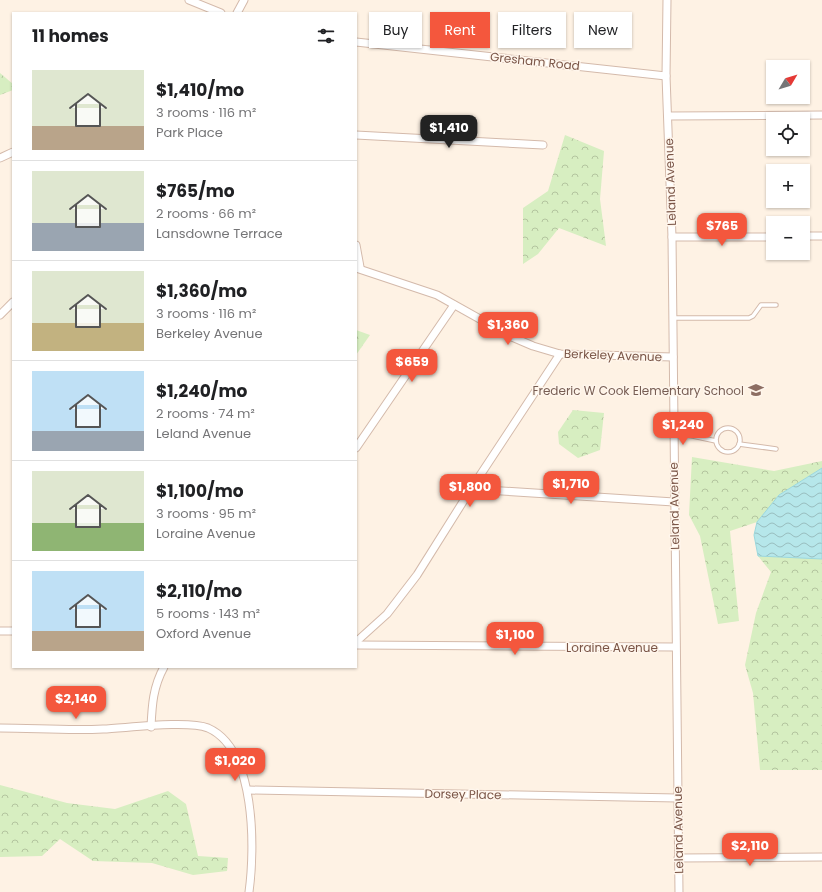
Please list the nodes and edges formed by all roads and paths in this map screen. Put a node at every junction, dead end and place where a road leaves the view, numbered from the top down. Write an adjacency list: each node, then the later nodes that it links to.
1 (189, 0): 4 (street)
2 (244, 0): 5 (street)
3 (666, 0): 7 (street, Leland Avenue)
4 (219, 12)
5 (238, 12)
6 (357, 42): 7 (street, Gresham Road)
7 (666, 76): 9 (street, Leland Avenue)
8 (822, 115): 9 (street)
9 (668, 116): 16 (street, Leland Avenue)
10 (357, 135): 11 (street)
11 (543, 145)
12 (12, 152): 13 (street)
13 (0, 158)
14 (810, 236): 15 (street)
15 (822, 236)
16 (672, 237): 17 (street); 24 (street, Leland Avenue)
17 (766, 237)
18 (357, 256): 19 (street)
19 (358, 267): 21 (street, Berkeley Avenue)
20 (12, 303): 23 (street)
21 (454, 305): 25 (street, Berkeley Avenue); 30 (street)
22 (776, 305): 24 (lane)
23 (0, 315)
24 (672, 318): 26 (street, Leland Avenue)
25 (560, 354): 26 (street, Berkeley Avenue); 32 (street)
26 (672, 357): 27 (street, Leland Avenue)
27 (673, 432): 28 (lane); 33 (street, Leland Avenue)
28 (716, 441): 29 (lane); 29 (lane)
29 (739, 444): 31 (lane)
30 (357, 447)
31 (776, 449)
32 (471, 489): 33 (street); 36 (street)
33 (674, 502): 38 (street, Leland Avenue)
34 (0, 631): 35 (street)
35 (12, 631)
36 (357, 642)
37 (357, 643): 38 (street, Loraine Avenue)
38 (675, 647): 43 (street, Leland Avenue)
39 (163, 668): 40 (street)
40 (152, 726): 41 (street); 42 (street)
41 (0, 728)
42 (248, 790): 43 (street, Dorsey Place); 46 (street)
43 (677, 798): 45 (street, Leland Avenue)
44 (822, 857): 45 (street)
45 (678, 858): 47 (street, Leland Avenue)
46 (249, 892)
47 (679, 892)

